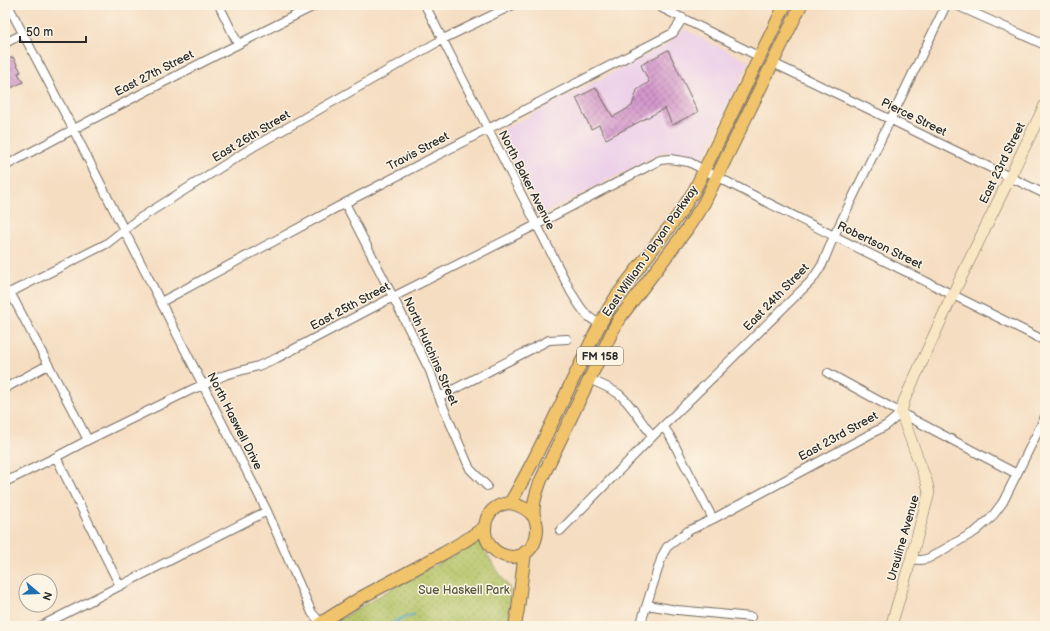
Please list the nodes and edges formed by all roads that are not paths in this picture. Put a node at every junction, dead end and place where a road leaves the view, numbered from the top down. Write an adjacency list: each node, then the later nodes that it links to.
1 (8, 5): 12 (street, North Haswell Drive)
2 (219, 5): 15 (street)
3 (316, 5): 15 (street, East 27th Street)
4 (425, 5): 13 (street, North Baker Avenue)
5 (513, 5): 13 (street, East 26th Street)
6 (660, 5): 11 (street)
7 (785, 5): 17 (main road, East William J Bryan Parkway / FM 158)
8 (801, 5): 18 (main road, East William J Bryan Parkway / FM 158)
9 (946, 5): 20 (street, East 24th Street)
10 (956, 5): 16 (street)
11 (683, 18): 17 (street); 21 (street, Travis Street)
12 (23, 34): 14 (street); 22 (street, North Haswell Drive)
13 (443, 39): 21 (street, North Baker Avenue); 30 (street, East 26th Street)
14 (5, 43)
15 (238, 44): 22 (street, East 27th Street)
16 (1045, 46)
17 (760, 57): 24 (main road, East William J Bryan Parkway / FM 158)
18 (773, 63): 20 (street, Pierce Street); 26 (main road, East William J Bryan Parkway / FM 158)
19 (1045, 105): 25 (street, East 23rd Street)
20 (890, 119): 25 (street, Pierce Street); 31 (street, East 24th Street)
21 (488, 128): 28 (street, Travis Street); 29 (street, North Baker Avenue)
22 (73, 129): 23 (street, East 27th Street); 30 (street, North Haswell Drive)
23 (5, 166)
24 (705, 170): 26 (street, Robertson Street); 29 (street, East 25th Street); 36 (main road, East William J Bryan Parkway / FM 158)
25 (1010, 176): 27 (street, Pierce Street); 33 (street, East 23rd Street)
26 (717, 177): 31 (street, Robertson Street); 41 (main road, East William J Bryan Parkway / FM 158)
27 (1045, 194)
28 (345, 203): 34 (street, North Hutchins Street); 35 (street, Travis Street)
29 (536, 225): 34 (street, East 25th Street); 36 (street, North Baker Avenue)
30 (124, 230): 32 (street, East 26th Street); 35 (street, North Haswell Drive)
31 (834, 236): 33 (street, Robertson Street); 47 (street, East 24th Street)
32 (7, 293): 39 (street)
33 (953, 294): 38 (street, Robertson Street); 45 (street, East 23rd Street)
34 (394, 297): 42 (street, East 25th Street); 44 (street, North Hutchins Street)
35 (161, 302): 42 (street, North Haswell Drive)
36 (600, 324): 54 (main road, East William J Bryan Parkway / FM 158)
37 (568, 339): 44 (street)
38 (1045, 340)
39 (48, 366): 43 (street); 49 (street)
40 (828, 373): 45 (street)
41 (589, 379): 48 (street); 56 (main road, East William J Bryan Parkway / FM 158)
42 (204, 386): 49 (street, East 25th Street); 55 (street, North Haswell Drive)
43 (5, 388)
44 (439, 397): 53 (street, North Hutchins Street)
45 (901, 413): 51 (street); 57 (street, East 23rd Street); 61 (street, Ursuline Avenue)
46 (1045, 418): 51 (street)
47 (663, 426): 48 (street, East 24th Street); 57 (street)
48 (653, 436): 59 (street, East 24th Street)
49 (88, 440): 50 (street, East 25th Street)
50 (56, 457): 52 (street, East 25th Street); 62 (street)
51 (1017, 474): 61 (street)
52 (5, 482)
53 (487, 486)
54 (510, 503): 56 (main road); 58 (main road)
55 (267, 511): 62 (street); 65 (street, North Haswell Drive)
56 (534, 517): 60 (main road, East William J Bryan Parkway / FM 158)
57 (713, 519): 63 (street, East 23rd Street)
58 (485, 527): 60 (main road); 65 (main road)
59 (560, 531)
60 (525, 552): 67 (main road, East William J Bryan Parkway / FM 158)
61 (912, 559): 69 (street, Ursuline Avenue)
62 (120, 586): 66 (street)
63 (647, 605): 64 (street); 68 (street, East 23rd Street)
64 (751, 617)
65 (320, 625)
66 (41, 626)
67 (515, 626)
68 (640, 626)
69 (891, 626)

